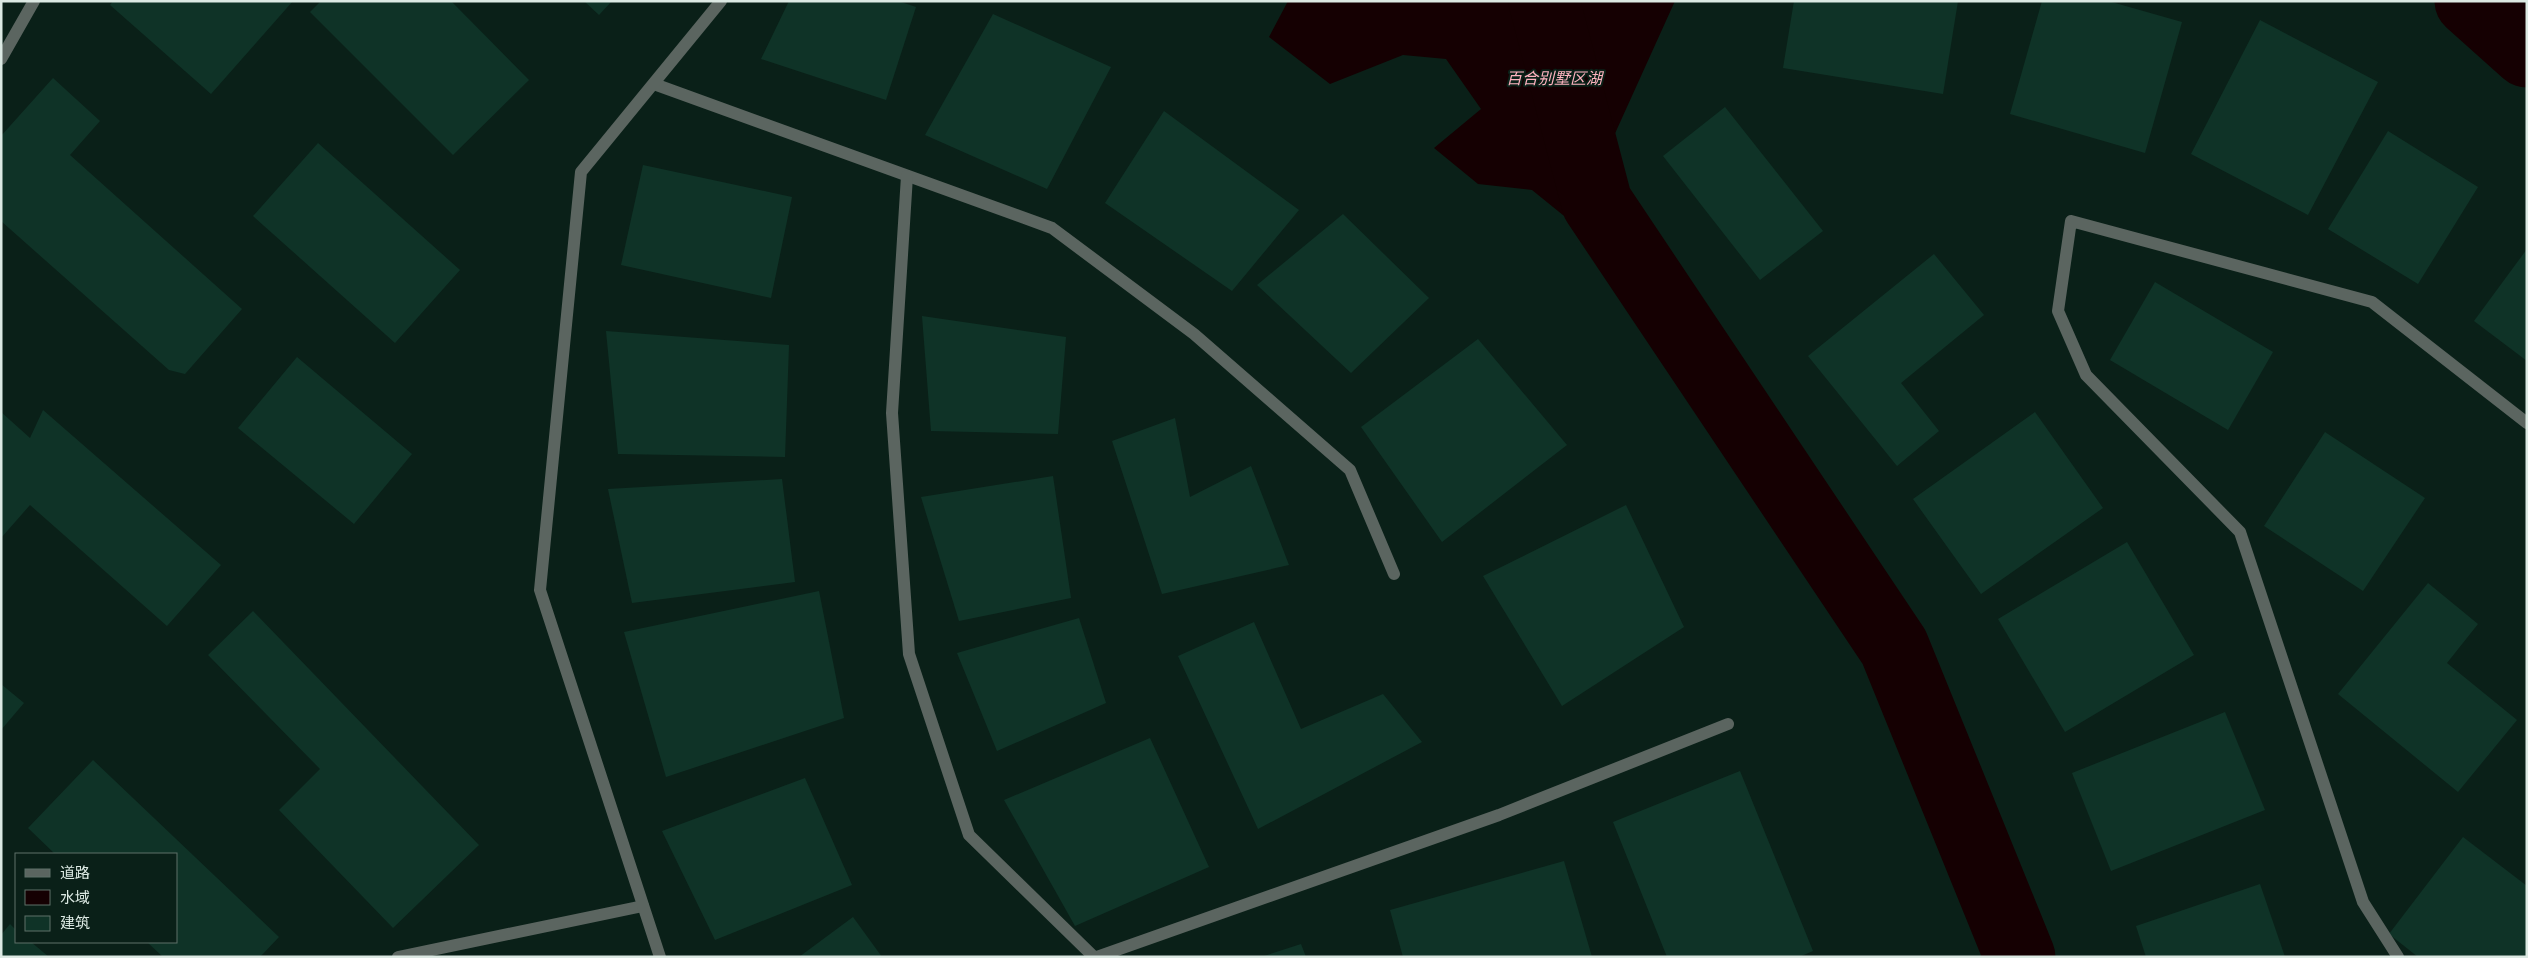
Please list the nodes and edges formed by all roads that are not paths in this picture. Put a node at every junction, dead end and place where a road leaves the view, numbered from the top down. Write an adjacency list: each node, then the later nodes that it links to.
1 (34, 1): 3 (street)
2 (722, 1): 4 (street)
3 (1, 59)
4 (654, 84): 5 (street); 9 (street)
5 (907, 176): 7 (street); 12 (street)
6 (2527, 422): 13 (street)
7 (1394, 574)
8 (1728, 724): 12 (street)
9 (643, 906): 10 (street); 11 (street)
10 (398, 957)
11 (660, 957)
12 (1096, 957)
13 (2398, 957)

